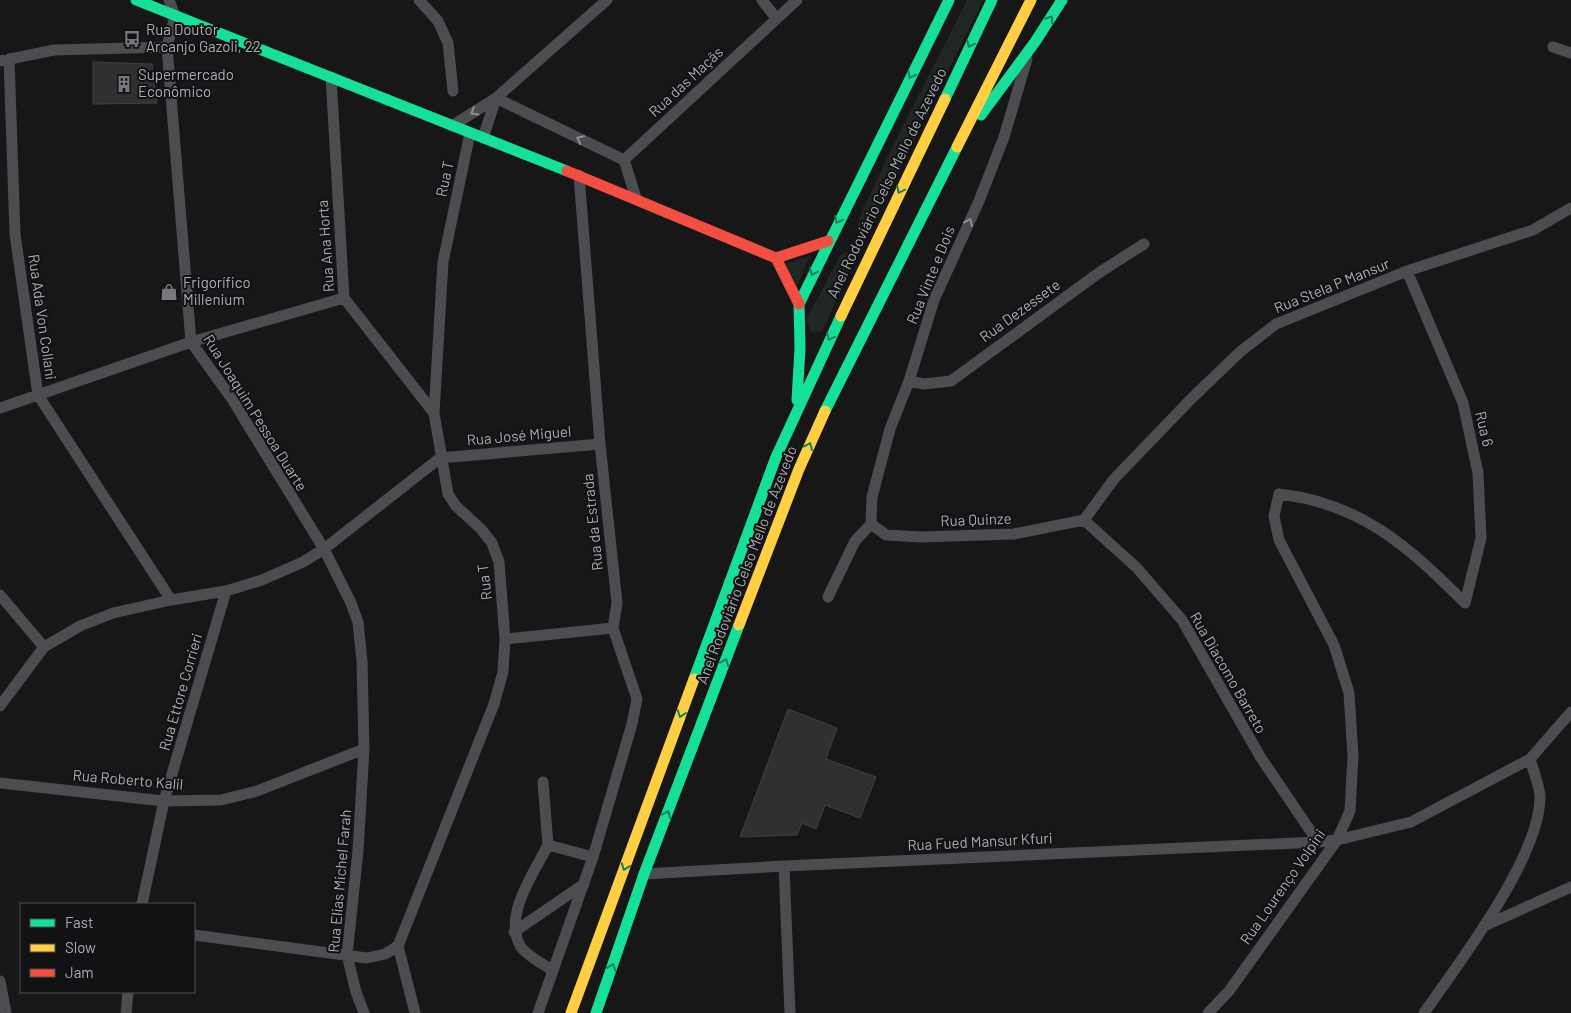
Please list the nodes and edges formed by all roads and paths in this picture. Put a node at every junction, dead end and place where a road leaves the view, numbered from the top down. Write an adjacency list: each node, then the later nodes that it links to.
1 (136, 0): 11 (main road)
2 (169, 0): 11 (street)
3 (419, 0): 19 (street)
4 (607, 0): 20 (street)
5 (762, 0): 12 (street)
6 (797, 0): 12 (street, Rua das Maçãs)
7 (949, 0): 29 (main road, Anel Rodoviário Celso Mello de Azevedo, one-way to 29)
8 (992, 0): 38 (main road, Anel Rodoviário Celso Mello de Azevedo, one-way to 38)
9 (1031, 0): 24 (main road, Anel Rodoviário Celso Mello de Azevedo)
10 (1062, 0): 13 (main road, Anel Rodoviário Celso Mello de Azevedo, one-way to 10)
11 (175, 16): 14 (street, Rua Joaquim Pessoa Duarte); 18 (main road)
12 (776, 18): 25 (street, Rua das Maçãs)
13 (1035, 42): 24 (main road, Anel Rodoviário Celso Mello de Azevedo); 36 (street, Rua Vinte e Dois, one-way to 13)
14 (167, 47): 17 (street); 35 (street, Rua Joaquim Pessoa Duarte)
15 (1553, 47): 16 (street)
16 (1571, 53)
17 (4, 60): 37 (street, Rua Ada Von Collani)
18 (331, 77): 21 (main road); 33 (street, Rua Ana Horta)
19 (453, 91)
20 (496, 98): 21 (street, one-way to 21); 23 (street); 25 (street, one-way to 20)
21 (452, 126): 22 (main road)
22 (470, 134): 23 (main road); 40 (street, Rua T)
23 (483, 138): 26 (main road)
24 (960, 143): 66 (main road, Anel Rodoviário Celso Mello de Azevedo, one-way to 24)
25 (624, 160): 27 (street)
26 (578, 175): 27 (main road); 41 (street, Rua da Estrada)
27 (636, 198): 31 (main road)
28 (1571, 208): 32 (street, Rua Stela P Mansur)
29 (828, 241): 31 (main road); 34 (main road, Anel Rodoviário Celso Mello de Azevedo, one-way to 34)
30 (1144, 244): 36 (street, Rua Dezessete)
31 (776, 258): 34 (main road)
32 (1407, 271): 43 (street, Rua Stela P Mansur); 50 (street, Rua 6)
33 (344, 298): 35 (street); 40 (street, Rua Ana Horta)
34 (799, 304): 38 (main road, Anel Rodoviário Celso Mello de Azevedo)
35 (191, 342): 37 (street); 45 (street, Rua Joaquim Pessoa Duarte)
36 (908, 382): 44 (street, Rua Vinte e Dois)
37 (38, 395): 39 (street); 49 (street, Rua Ada Von Collani)
38 (797, 407): 83 (main road, Anel Rodoviário Celso Mello de Azevedo, one-way to 83)
39 (0, 408)
40 (434, 413): 42 (street, Rua T)
41 (600, 444): 42 (street, Rua José Miguel); 51 (street, Rua da Estrada)
42 (440, 458): 45 (street); 52 (street, Rua T)
43 (1084, 520): 44 (street, Rua Quinze); 62 (street, Rua Diacomo Barreto)
44 (871, 524): 48 (street)
45 (324, 549): 46 (street); 56 (street, Rua Joaquim Pessoa Duarte)
46 (226, 591): 49 (street); 60 (street, Rua Ettore Corrieri)
47 (0, 596): 53 (street)
48 (828, 598)
49 (171, 600): 53 (street)
50 (1464, 603): 61 (street, Rua Lourenço Volpini)
51 (614, 628): 52 (street); 64 (street, Rua da Estrada)
52 (505, 639): 73 (street, Rua T)
53 (44, 647): 54 (street)
54 (0, 706)
55 (1571, 712): 57 (street)
56 (364, 749): 60 (street, Rua Roberto Kalil); 74 (street, Rua Elias Michel Farah)
57 (1530, 759): 61 (street); 70 (street)
58 (543, 782): 63 (street)
59 (0, 783): 60 (street, Rua Roberto Kalil)
60 (164, 801): 69 (street, Rua Ettore Corrieri)
61 (1336, 840): 62 (street); 86 (street, Rua Lourenço Volpini)
62 (1318, 842): 65 (street, Rua Fued Mansur Kfuri)
63 (548, 845): 64 (street); 71 (street)
64 (593, 857): 67 (street, Rua da Estrada)
65 (784, 866): 66 (street, Rua Fued Mansur Kfuri); 85 (street)
66 (644, 874): 84 (main road, Anel Rodoviário Celso Mello de Azevedo, one-way to 66)
67 (584, 884): 71 (street); 75 (street, Rua da Estrada)
68 (1570, 889): 70 (street)
69 (142, 903)
70 (1484, 926): 87 (street)
71 (514, 932): 75 (street)
72 (195, 935): 74 (street)
73 (398, 946): 74 (street); 81 (street)
74 (347, 955): 80 (street, Rua Elias Michel Farah)
75 (552, 970): 82 (street, Rua da Estrada)
76 (0, 981): 78 (street)
77 (128, 993): 79 (street)
78 (6, 1013)
79 (126, 1013)
80 (364, 1013)
81 (415, 1013)
82 (538, 1013)
83 (571, 1013)
84 (596, 1013)
85 (790, 1013)
86 (1208, 1013)
87 (1424, 1013)

